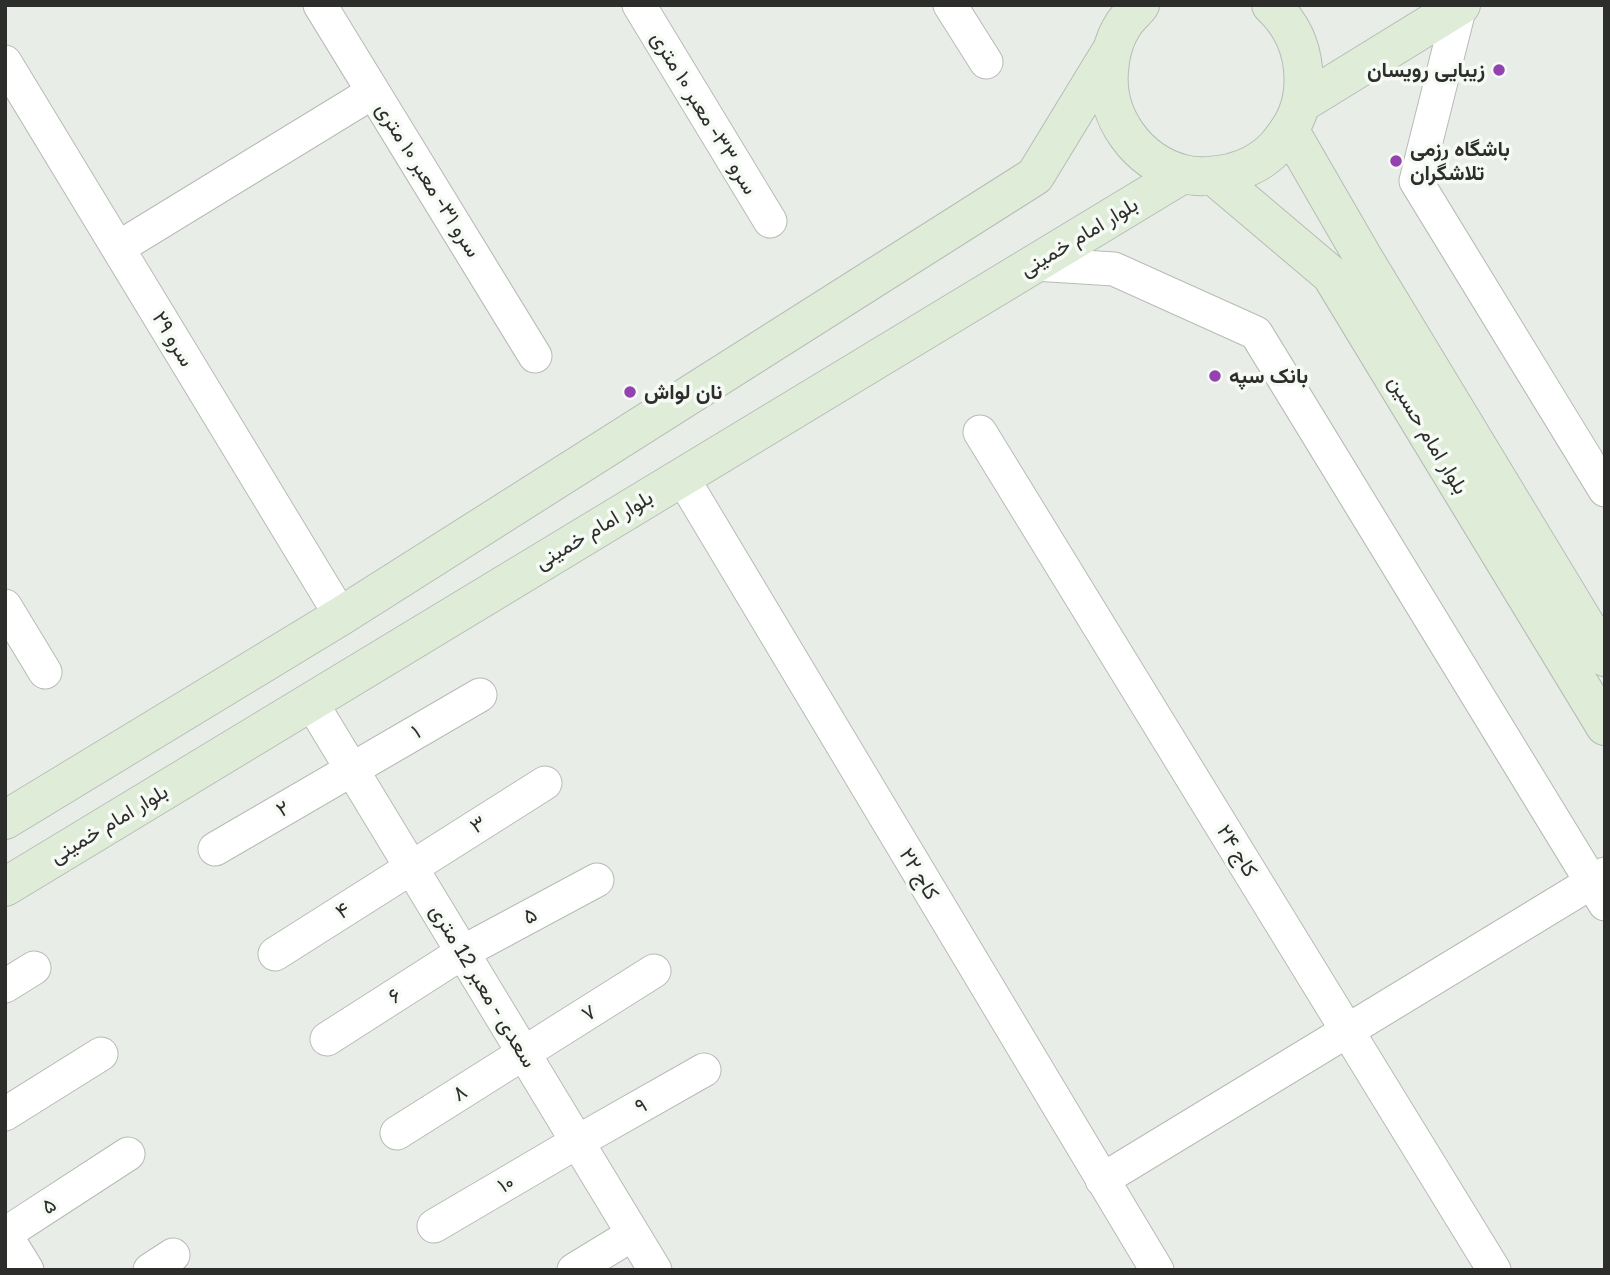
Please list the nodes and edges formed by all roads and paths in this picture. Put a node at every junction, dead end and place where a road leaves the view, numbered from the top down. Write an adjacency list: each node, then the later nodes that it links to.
1 (320, 5): 9 (street, سرو ۳۱- معبر ۱۰ متری)
2 (639, 5): 12 (street, سرو ۳۳- معبر ۱۰ متری)
3 (950, 5): 7 (street)
4 (1270, 5): 10 (street)
5 (1461, 5): 10 (street); 18 (street)
6 (1123, 22): 11 (street, بلوار امام حسین); 20 (street)
7 (986, 62)
8 (10, 82): 13 (street, سرو ۲۹)
9 (373, 92): 13 (street); 15 (street, سرو ۳۱- معبر ۱۰ متری)
10 (1296, 117): 11 (street, بلوار امام خمینی); 21 (street, بلوار امام حسین)
11 (1198, 175): 14 (street, بلوار امام خمینی); 25 (street, بلوار امام حسین)
12 (770, 222)
13 (118, 248): 20 (street, سرو ۲۹)
14 (1034, 264): 17 (street, بلوار امام خمینی); 33 (street)
15 (536, 356)
16 (980, 432): 39 (street, کاج ۲۴)
17 (682, 477): 24 (street, بلوار امام خمینی); 48 (street, کاج ۲۲)
18 (1605, 490)
19 (5, 606): 22 (street)
20 (341, 616): 28 (street)
21 (1605, 657)
22 (45, 672)
23 (480, 695): 26 (street, ۱)
24 (311, 702): 26 (street, سعدی - معبر 12 متری); 32 (street, بلوار امام خمینی)
25 (1605, 726)
26 (352, 769): 29 (street, ۲); 30 (street, سعدی - معبر 12 متری)
27 (545, 783): 30 (street, ۳)
28 (5, 820)
29 (215, 849)
30 (411, 867): 34 (street, سعدی - معبر 12 متری); 35 (street, ۴)
31 (597, 880): 34 (street, ۵)
32 (5, 887)
33 (1600, 887): 39 (street)
34 (463, 952): 40 (street, ۶); 42 (street, سعدی - معبر 12 متری)
35 (275, 954)
36 (34, 968): 38 (street)
37 (654, 971): 42 (street, ۷)
38 (5, 986)
39 (1347, 1030): 48 (street); 56 (street, کاج ۲۴)
40 (327, 1039)
41 (101, 1054): 44 (street)
42 (524, 1054): 45 (street, ۸); 46 (street, سعدی - معبر 12 متری)
43 (704, 1070): 46 (street, ۹)
44 (5, 1114)
45 (397, 1133)
46 (577, 1142): 49 (street, ۱۰); 51 (street, سعدی - معبر 12 متری)
47 (128, 1154): 50 (street, ۵)
48 (1102, 1180): 55 (street, کاج ۲۲)
49 (435, 1226)
50 (5, 1234): 52 (street)
51 (633, 1234): 53 (street); 54 (street, سعدی - معبر 12 متری)
52 (27, 1270)
53 (574, 1270)
54 (655, 1270)
55 (1157, 1270)
56 (1494, 1270)

